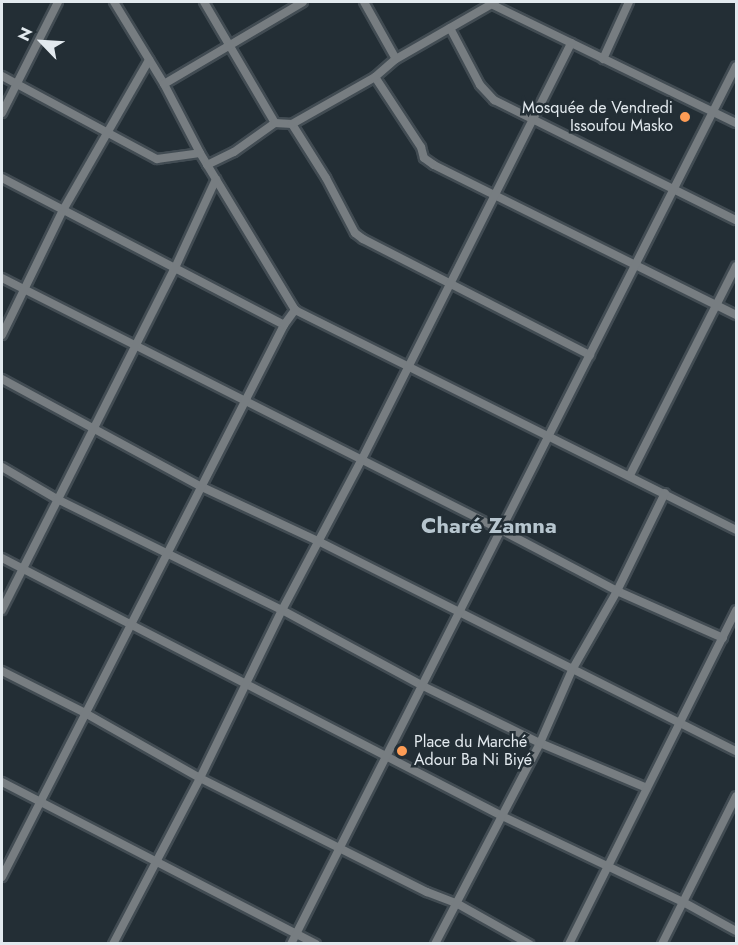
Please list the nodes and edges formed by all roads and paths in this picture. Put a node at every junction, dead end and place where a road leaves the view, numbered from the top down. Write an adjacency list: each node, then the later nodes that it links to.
1 (58, 2): 17 (street)
2 (114, 2): 13 (street)
3 (204, 2): 10 (street)
4 (303, 2): 10 (street)
5 (364, 2): 11 (street)
6 (629, 2): 12 (street)
7 (493, 3): 8 (street); 9 (street)
8 (450, 28): 11 (street); 21 (street)
9 (571, 44): 12 (street); 21 (street)
10 (229, 45): 18 (street); 22 (street)
11 (396, 59): 16 (street)
12 (603, 59): 19 (street)
13 (149, 60): 18 (street); 25 (street)
14 (736, 66): 19 (street)
15 (2, 76): 17 (street)
16 (375, 77): 24 (street); 31 (street)
17 (16, 84): 20 (street); 25 (street)
18 (164, 84): 26 (street)
19 (714, 111): 23 (street); 30 (street)
20 (2, 113)
21 (532, 119): 30 (street); 31 (street)
22 (275, 123): 24 (street); 27 (street)
23 (736, 123)
24 (292, 124): 38 (street)
25 (106, 133): 26 (street); 32 (street)
26 (200, 153): 27 (street)
27 (207, 165): 29 (street)
28 (2, 178): 32 (street)
29 (216, 178): 36 (street); 41 (street)
30 (675, 189): 33 (street); 34 (street)
31 (493, 196): 34 (street); 38 (street)
32 (63, 210): 36 (street); 39 (street)
33 (736, 220)
34 (635, 263): 40 (street); 46 (street)
35 (736, 266): 40 (street)
36 (174, 270): 43 (street); 45 (street)
37 (2, 278): 39 (street)
38 (449, 283): 46 (street); 47 (street)
39 (26, 291): 44 (street); 45 (street)
40 (715, 304): 42 (street); 54 (street)
41 (295, 310): 43 (street); 47 (street)
42 (736, 315)
43 (284, 325): 49 (street)
44 (2, 335)
45 (136, 347): 49 (street); 50 (street)
46 (590, 355): 51 (street)
47 (408, 367): 51 (street); 52 (street)
48 (2, 379): 50 (street)
49 (245, 403): 52 (street); 55 (street)
50 (93, 430): 55 (street); 57 (street)
51 (548, 436): 54 (street); 58 (street)
52 (361, 460): 58 (street); 60 (street)
53 (2, 467): 57 (street)
54 (630, 475): 56 (street)
55 (202, 487): 60 (street); 61 (street)
56 (665, 493): 59 (street); 64 (street)
57 (57, 499): 61 (street); 63 (street)
58 (501, 530): 64 (street); 68 (street)
59 (736, 530)
60 (318, 541): 66 (street); 68 (street)
61 (166, 553): 66 (street); 69 (street)
62 (2, 558): 63 (street)
63 (22, 569): 65 (street); 69 (street)
64 (617, 591): 70 (street); 71 (street)
65 (2, 610)
66 (282, 610): 73 (street); 74 (street)
67 (736, 610): 70 (street)
68 (459, 613): 71 (street); 74 (street)
69 (130, 624): 73 (street); 75 (street)
70 (723, 638): 76 (street)
71 (572, 670): 76 (street); 77 (street)
72 (2, 671): 75 (street)
73 (247, 683): 79 (street); 80 (street)
74 (423, 687): 77 (street); 79 (street)
75 (85, 713): 80 (street); 84 (street)
76 (680, 723): 78 (street); 82 (street)
77 (540, 743): 82 (street); 85 (street)
78 (736, 751)
79 (387, 756): 85 (street); 86 (street)
80 (200, 778): 86 (street); 87 (street)
81 (2, 782): 84 (street)
82 (647, 788): 88 (street)
83 (736, 796): 90 (street)
84 (40, 802): 87 (street); 89 (street)
85 (502, 816): 88 (street); 91 (street)
86 (340, 848): 91 (street); 93 (street)
87 (155, 861): 93 (street); 94 (street)
88 (608, 866): 90 (street); 99 (street)
89 (2, 877)
90 (683, 902): 92 (street); 100 (street)
91 (456, 903): 97 (street); 98 (street)
92 (736, 931)
93 (296, 933): 95 (street); 96 (street)
94 (113, 944)
95 (291, 944)
96 (316, 944)
97 (435, 944)
98 (529, 944)
99 (569, 944)
100 (662, 944)

